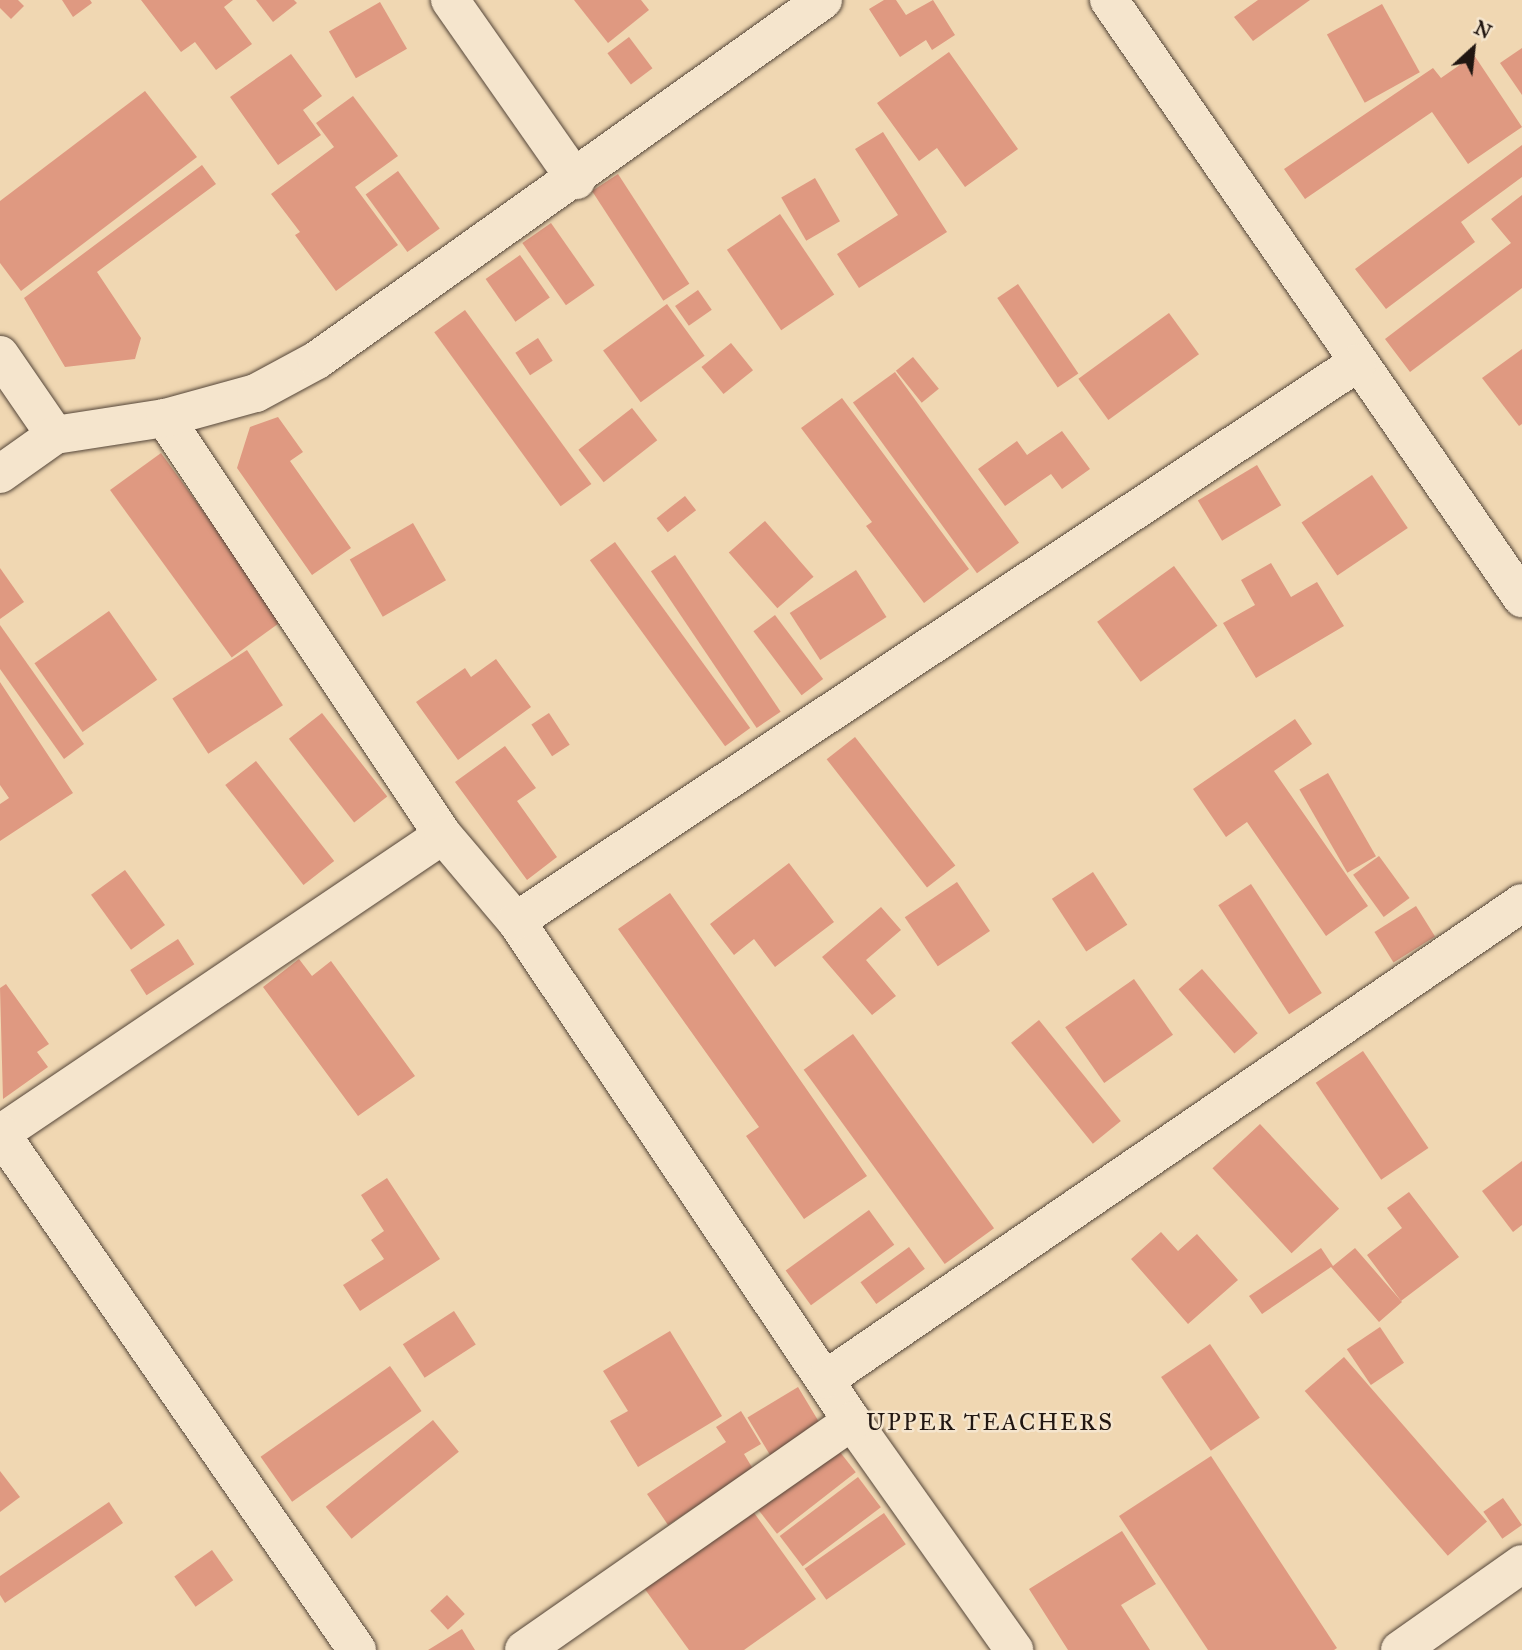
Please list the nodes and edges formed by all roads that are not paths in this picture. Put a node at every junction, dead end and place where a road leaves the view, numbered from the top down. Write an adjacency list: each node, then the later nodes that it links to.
1 (450, 0): 4 (street)
2 (823, 0): 4 (street)
3 (1110, 0): 6 (street)
4 (576, 180): 7 (street)
5 (0, 355): 8 (street)
6 (1357, 363): 10 (street); 13 (street)
7 (165, 418): 8 (street); 11 (street)
8 (54, 435): 9 (street)
9 (0, 474)
10 (1522, 598)
11 (443, 835): 13 (street); 14 (street)
12 (1522, 903): 15 (street)
13 (516, 921): 15 (street)
14 (0, 1134): 18 (street)
15 (826, 1379): 16 (street)
16 (852, 1421): 19 (street); 20 (street)
17 (1522, 1564): 21 (street)
18 (357, 1650)
19 (524, 1650)
20 (1014, 1650)
21 (1400, 1650)

